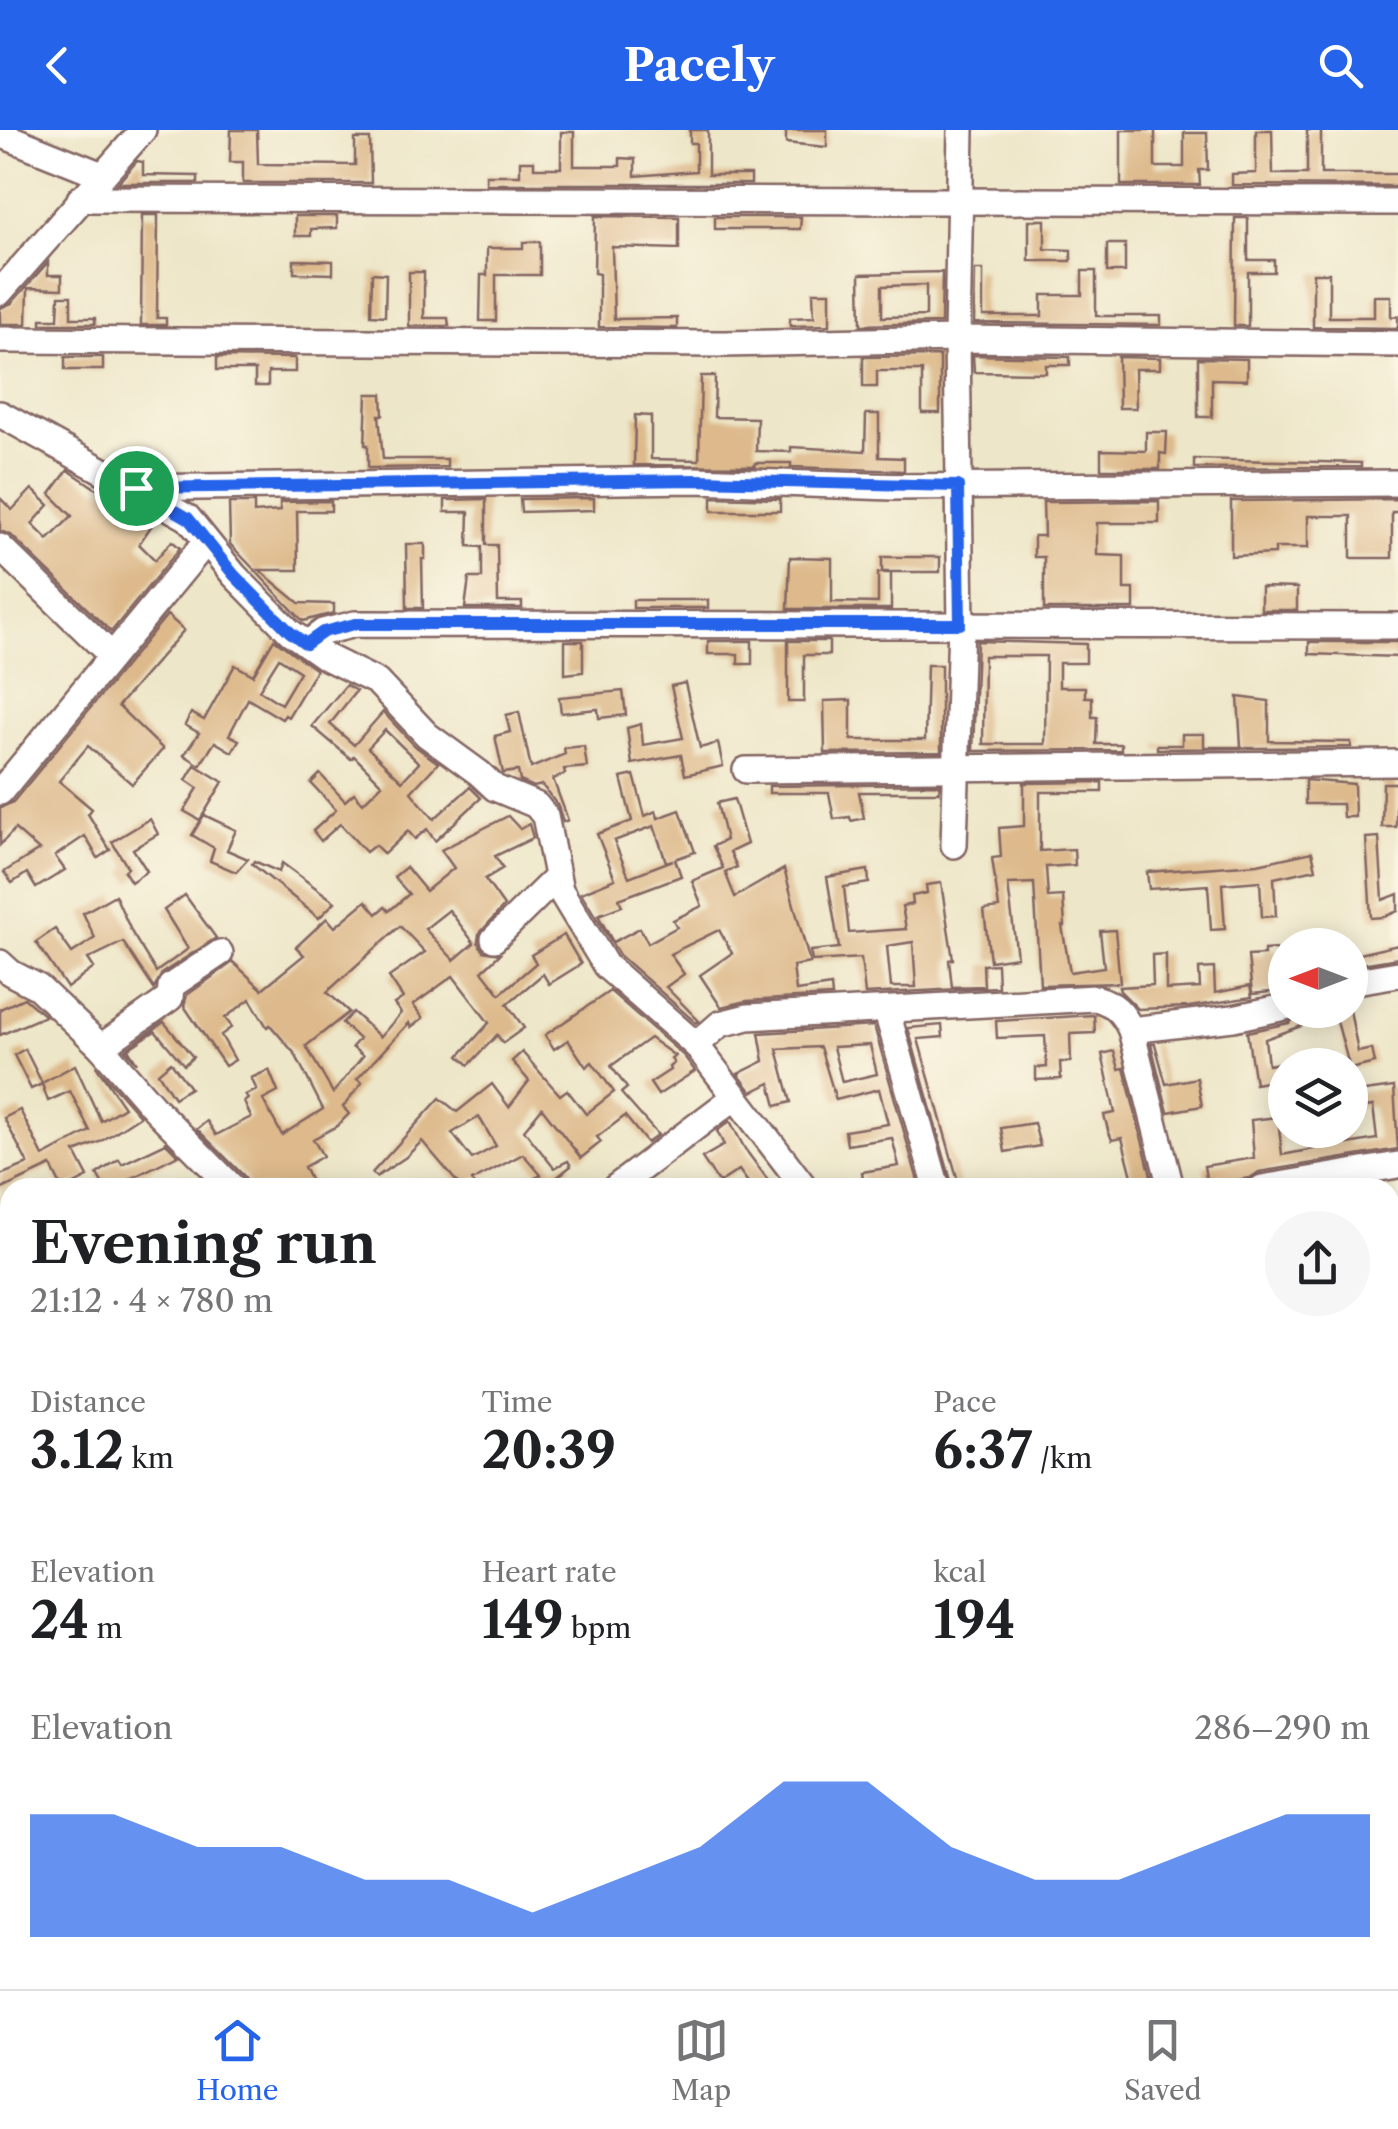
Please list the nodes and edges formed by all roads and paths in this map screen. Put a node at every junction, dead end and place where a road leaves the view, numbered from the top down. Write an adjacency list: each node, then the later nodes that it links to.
1 (143, 130): 4 (street)
2 (961, 130): 6 (street)
3 (0, 134): 4 (street)
4 (102, 175): 5 (street)
5 (80, 199): 6 (street); 8 (street)
6 (960, 200): 7 (street); 9 (street)
7 (1398, 202)
8 (5, 279)
9 (958, 339): 10 (street); 11 (street); 14 (street)
10 (0, 340)
11 (1398, 344)
12 (0, 414): 15 (street)
13 (1398, 482): 14 (street)
14 (958, 486): 15 (street); 18 (street)
15 (136, 488): 16 (street)
16 (206, 542): 20 (street); 21 (street)
17 (0, 548): 21 (street)
18 (960, 624): 19 (street); 20 (street); 23 (street)
19 (1398, 626)
20 (306, 644): 27 (street)
21 (111, 654): 25 (street)
22 (1398, 763): 23 (street)
23 (956, 768): 24 (street); 26 (street)
24 (746, 770)
25 (0, 792)
26 (954, 846)
27 (557, 877): 28 (street); 36 (street)
28 (494, 939)
29 (220, 953): 37 (street)
30 (0, 963): 37 (street)
31 (1398, 974): 32 (street)
32 (1368, 979)
33 (1268, 1011): 35 (street)
34 (887, 1012): 35 (street); 36 (street); 43 (street)
35 (1132, 1030): 44 (street)
36 (696, 1045): 38 (street)
37 (102, 1047): 40 (street)
38 (735, 1098): 41 (street); 42 (street)
39 (1398, 1165): 45 (street)
40 (223, 1178)
41 (628, 1178)
42 (798, 1178)
43 (935, 1178)
44 (1168, 1178)
45 (1321, 1178)

